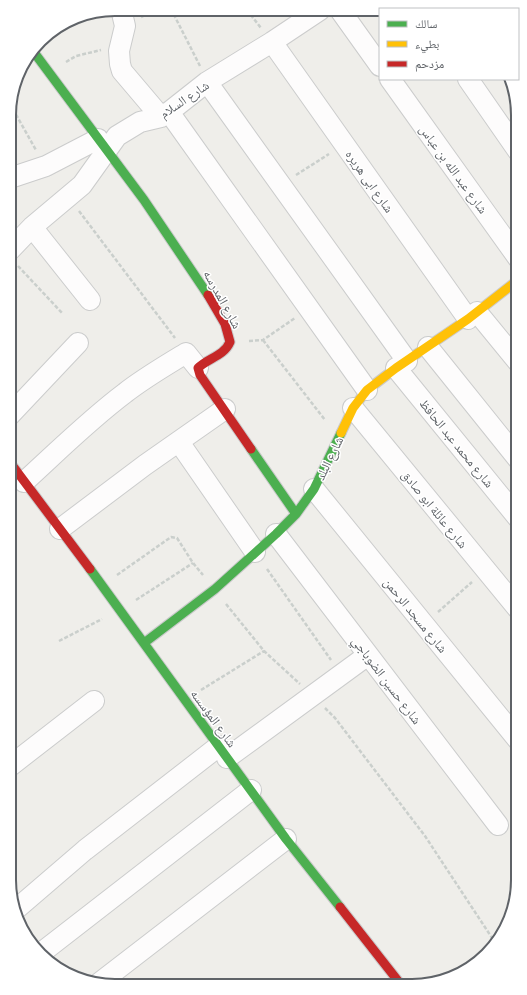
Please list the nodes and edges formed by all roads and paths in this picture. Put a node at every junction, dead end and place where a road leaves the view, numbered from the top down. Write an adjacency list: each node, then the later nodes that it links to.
1 (123, 16): 6 (street)
2 (175, 16): 12 (path)
3 (311, 16): 5 (street, شارع السلام)
4 (344, 16): 8 (street)
5 (272, 42): 12 (street, شارع السلام); 15 (street, شارع ابى هريره)
6 (119, 51): 9 (path); 13 (street)
7 (37, 56): 9 (street, شارع المدرسه)
8 (379, 65)
9 (50, 73): 16 (street, شارع المدرسه)
10 (391, 80): 21 (street, شارع عبد الله بن عباس)
11 (469, 80): 14 (street)
12 (207, 82): 13 (street, شارع السلام); 18 (street, شارع محمد عبد الحافظ)
13 (165, 115): 16 (street, شارع السلام); 26 (street)
14 (511, 140)
15 (344, 144): 18 (path); 28 (street, شارع ابى هريره)
16 (102, 145): 17 (street); 19 (street, شارع السلام); 30 (street, شارع المدرسه)
17 (16, 176)
18 (281, 185): 35 (street, شارع محمد عبد الحافظ)
19 (69, 197): 20 (street, شارع السلام); 33 (path)
20 (32, 227): 22 (street, شارع السلام); 25 (street)
21 (511, 248)
22 (16, 251)
23 (16, 261): 27 (path)
24 (511, 286): 28 (street, شارع البلد)
25 (90, 300)
26 (308, 308): 29 (path); 37 (street)
27 (63, 314)
28 (473, 316): 32 (street, شارع البلد); 34 (street, شارع ابى هريره)
29 (264, 340): 30 (path); 41 (path)
30 (230, 342): 36 (street, شارع المدرسه)
31 (78, 343): 39 (street)
32 (428, 347): 35 (street, شارع البلد); 43 (street)
33 (186, 353): 36 (street); 45 (street)
34 (511, 355)
35 (401, 365): 37 (street, شارع البلد); 47 (street, شارع محمد عبد الحافظ)
36 (198, 368): 40 (street)
37 (367, 390): 38 (street, شارع البلد)
38 (353, 408): 41 (street, شارع البلد); 52 (street, شارع عائلة ابو صادق)
39 (16, 409)
40 (225, 409): 42 (street); 48 (street)
41 (339, 438): 46 (street, شارع البلد)
42 (179, 442): 49 (street); 51 (street)
43 (511, 450)
44 (16, 470): 45 (street, شارع المؤسسه)
45 (24, 482): 49 (street, شارع المؤسسه)
46 (314, 489): 48 (street, شارع البلد); 57 (street, شارع مسجد الرحمن)
47 (511, 509)
48 (296, 514): 50 (street, شارع البلد)
49 (60, 529): 53 (street, شارع المؤسسه)
50 (276, 534): 51 (street, شارع البلد); 61 (street, شارع حسين الضوباجي)
51 (255, 552): 54 (street, شارع البلد); 62 (path)
52 (486, 570): 55 (street, شارع عائلة ابو صادق); 57 (path)
53 (102, 586): 56 (street, شارع المؤسسه); 56 (path)
54 (215, 589): 59 (street, شارع البلد); 60 (path)
55 (511, 600)
56 (120, 610): 58 (path); 59 (street, شارع المؤسسه)
57 (424, 624): 66 (street, شارع مسجد الرحمن)
58 (59, 641)
59 (144, 643): 64 (street, شارع المؤسسه)
60 (264, 651): 63 (path); 64 (path)
61 (368, 655): 62 (street); 70 (street, شارع حسين الضوباجي)
62 (341, 675): 63 (street)
63 (314, 696): 67 (street); 73 (path)
64 (186, 700): 67 (street, شارع المؤسسه)
65 (94, 701): 68 (street)
66 (511, 731)
67 (223, 752): 69 (street, شارع المؤسسه); 72 (street)
68 (16, 762)
69 (251, 790): 71 (street, شارع المؤسسه); 74 (street)
70 (498, 825)
71 (286, 839): 75 (street); 76 (street, شارع المؤسسه)
72 (20, 906)
73 (492, 938)
74 (46, 950)
75 (105, 978)
76 (396, 979)

